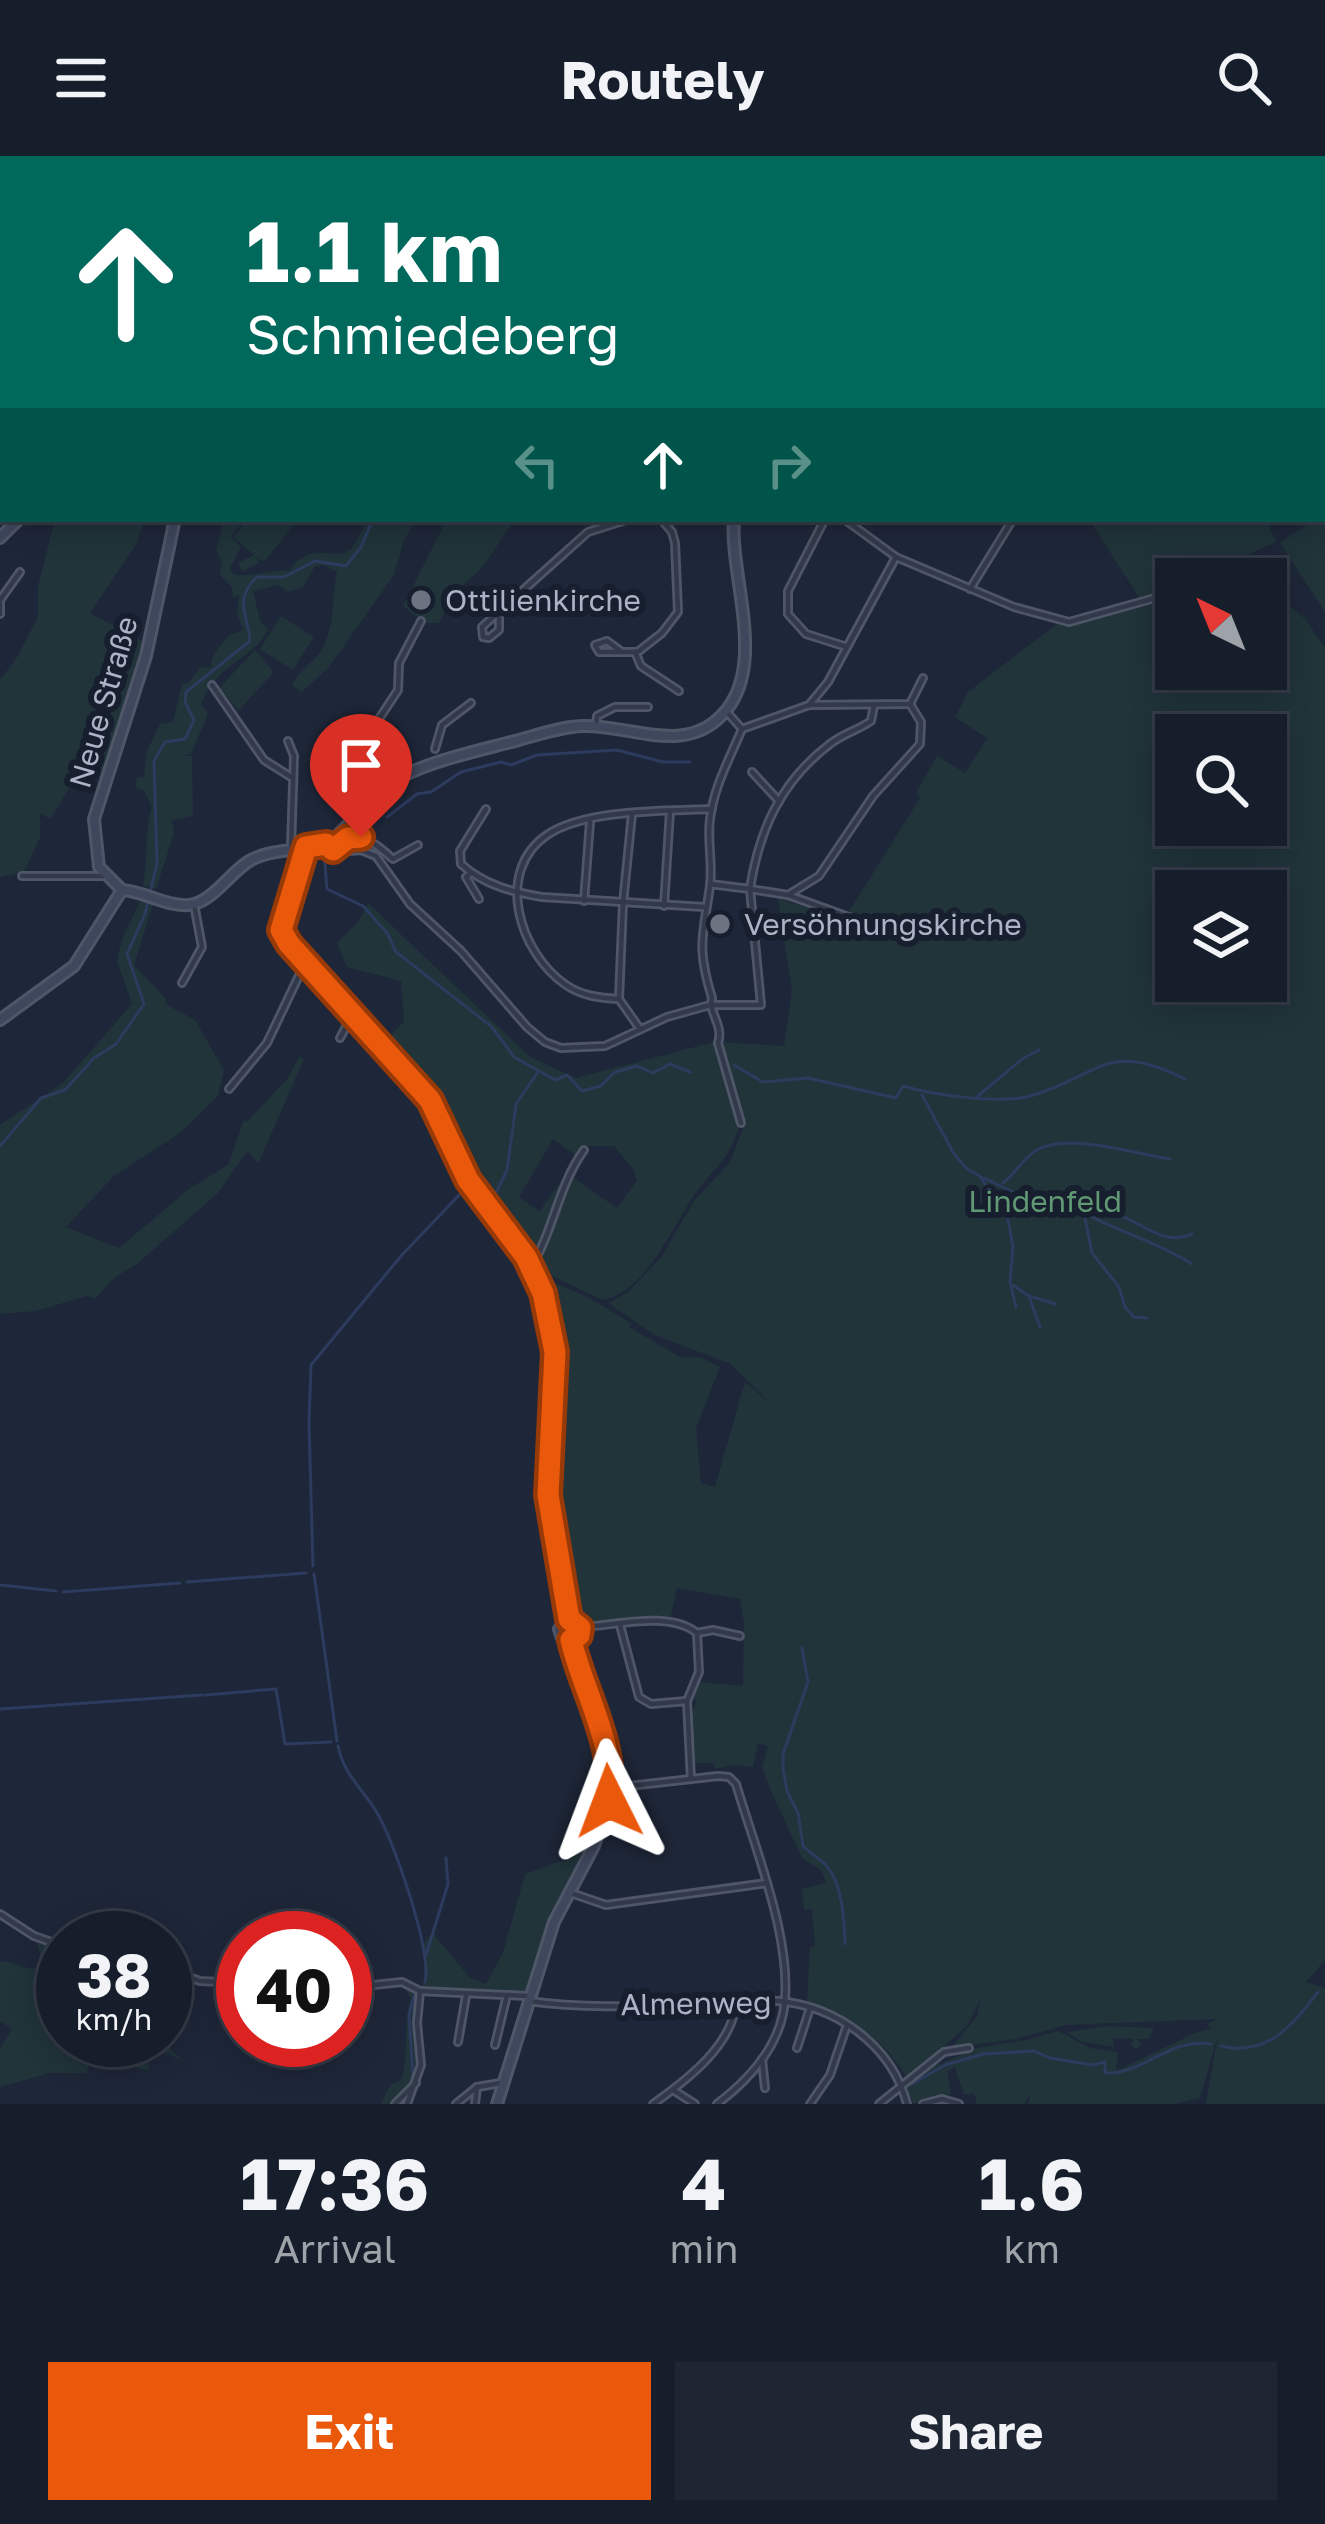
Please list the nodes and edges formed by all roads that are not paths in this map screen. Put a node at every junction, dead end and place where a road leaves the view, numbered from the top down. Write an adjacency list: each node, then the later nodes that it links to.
1 (174, 522): 47 (street, Neue Straße)
2 (620, 522): 13 (street)
3 (664, 522): 18 (street)
4 (734, 522): 27 (street)
5 (823, 522): 16 (street)
6 (848, 522): 8 (street)
7 (1011, 522): 10 (street)
8 (896, 557): 10 (street); 16 (street)
9 (20, 572): 12 (street)
10 (970, 589): 11 (street)
11 (1155, 598)
12 (0, 602): 14 (street)
13 (499, 612)
14 (0, 614)
15 (421, 621): 34 (street)
16 (847, 647): 24 (street)
17 (622, 652): 18 (street)
18 (635, 652): 21 (street)
19 (923, 678): 23 (street)
20 (212, 685): 33 (street)
21 (679, 691)
22 (471, 703): 31 (street)
23 (910, 704): 25 (street); 52 (street)
24 (809, 705): 25 (street); 29 (street)
25 (874, 705): 35 (street)
26 (648, 707): 28 (street)
27 (726, 711): 28 (street); 29 (street)
28 (596, 727): 34 (street)
29 (742, 729): 37 (street)
30 (288, 741): 33 (street)
31 (435, 749)
32 (752, 772): 35 (street)
33 (291, 777): 42 (street)
34 (378, 790): 44 (street)
35 (779, 801): 49 (street)
36 (486, 809): 45 (street)
37 (712, 809): 38 (street); 48 (street)
38 (670, 811): 39 (street); 57 (street)
39 (632, 814): 40 (street); 55 (street)
40 (590, 820): 51 (street); 54 (street)
41 (418, 844): 44 (street)
42 (291, 847): 43 (street); 56 (street)
43 (306, 847): 44 (street); 60 (street)
44 (329, 847): 66 (street)
45 (471, 873): 51 (street); 53 (street)
46 (22, 876): 47 (street)
47 (105, 876): 50 (street)
48 (710, 884): 49 (street); 58 (street)
49 (750, 889): 52 (street); 63 (street)
50 (122, 890): 56 (street); 65 (street)
51 (517, 893): 54 (street); 62 (street)
52 (788, 895): 59 (street)
53 (479, 899)
54 (584, 901): 55 (street)
55 (622, 903): 57 (street); 62 (street)
56 (194, 904): 61 (street)
57 (664, 906): 58 (street)
58 (704, 907): 63 (street)
59 (868, 924)
60 (306, 961): 64 (street); 68 (street)
61 (182, 983)
62 (619, 999): 66 (street)
63 (710, 1005): 66 (street); 69 (street)
64 (352, 1014): 67 (street); 71 (street)
65 (0, 1020)
66 (640, 1029)
67 (340, 1038)
68 (229, 1089)
69 (741, 1123)
70 (584, 1150): 71 (street)
71 (531, 1267): 72 (street)
72 (569, 1619): 74 (street); 77 (street)
73 (620, 1624): 74 (street); 75 (street); 78 (street)
74 (580, 1628): 77 (street)
75 (698, 1633): 76 (street); 78 (street)
76 (740, 1636)
77 (571, 1640): 80 (street)
78 (687, 1701): 79 (street)
79 (691, 1779): 80 (street); 81 (street)
80 (610, 1788): 82 (street)
81 (767, 1883): 82 (street); 91 (street)
82 (568, 1892): 89 (street)
83 (0, 1914): 84 (street)
84 (36, 1937)
85 (372, 1985): 86 (street, Almenweg)
86 (420, 1991): 88 (street, Almenweg); 99 (street)
87 (507, 1995): 88 (street, Almenweg); 89 (street, Almenweg); 95 (street)
88 (466, 1996): 94 (street)
89 (530, 1999): 90 (street, Almenweg); 100 (street)
90 (736, 2002): 91 (street, Almenweg); 104 (street)
91 (784, 2002): 92 (street, Almenweg); 98 (street)
92 (810, 2008): 93 (street, Almenweg); 96 (street)
93 (847, 2025): 101 (street, Almenweg); 113 (street)
94 (458, 2042)
95 (495, 2045)
96 (797, 2048)
97 (969, 2048): 101 (street)
98 (762, 2059): 103 (street); 112 (street)
99 (416, 2082): 105 (street); 106 (street)
100 (501, 2083): 102 (street); 109 (street)
101 (902, 2085): 114 (street); 115 (street)
102 (477, 2087): 107 (street); 108 (street)
103 (765, 2088)
104 (673, 2090): 110 (street); 111 (street)
105 (395, 2104)
106 (407, 2104)
107 (456, 2104)
108 (475, 2104)
109 (496, 2104)
110 (653, 2104)
111 (695, 2104)
112 (717, 2104)
113 (810, 2104)
114 (879, 2104)
115 (908, 2104)
116 (923, 2104): 117 (street)
117 (959, 2104)

